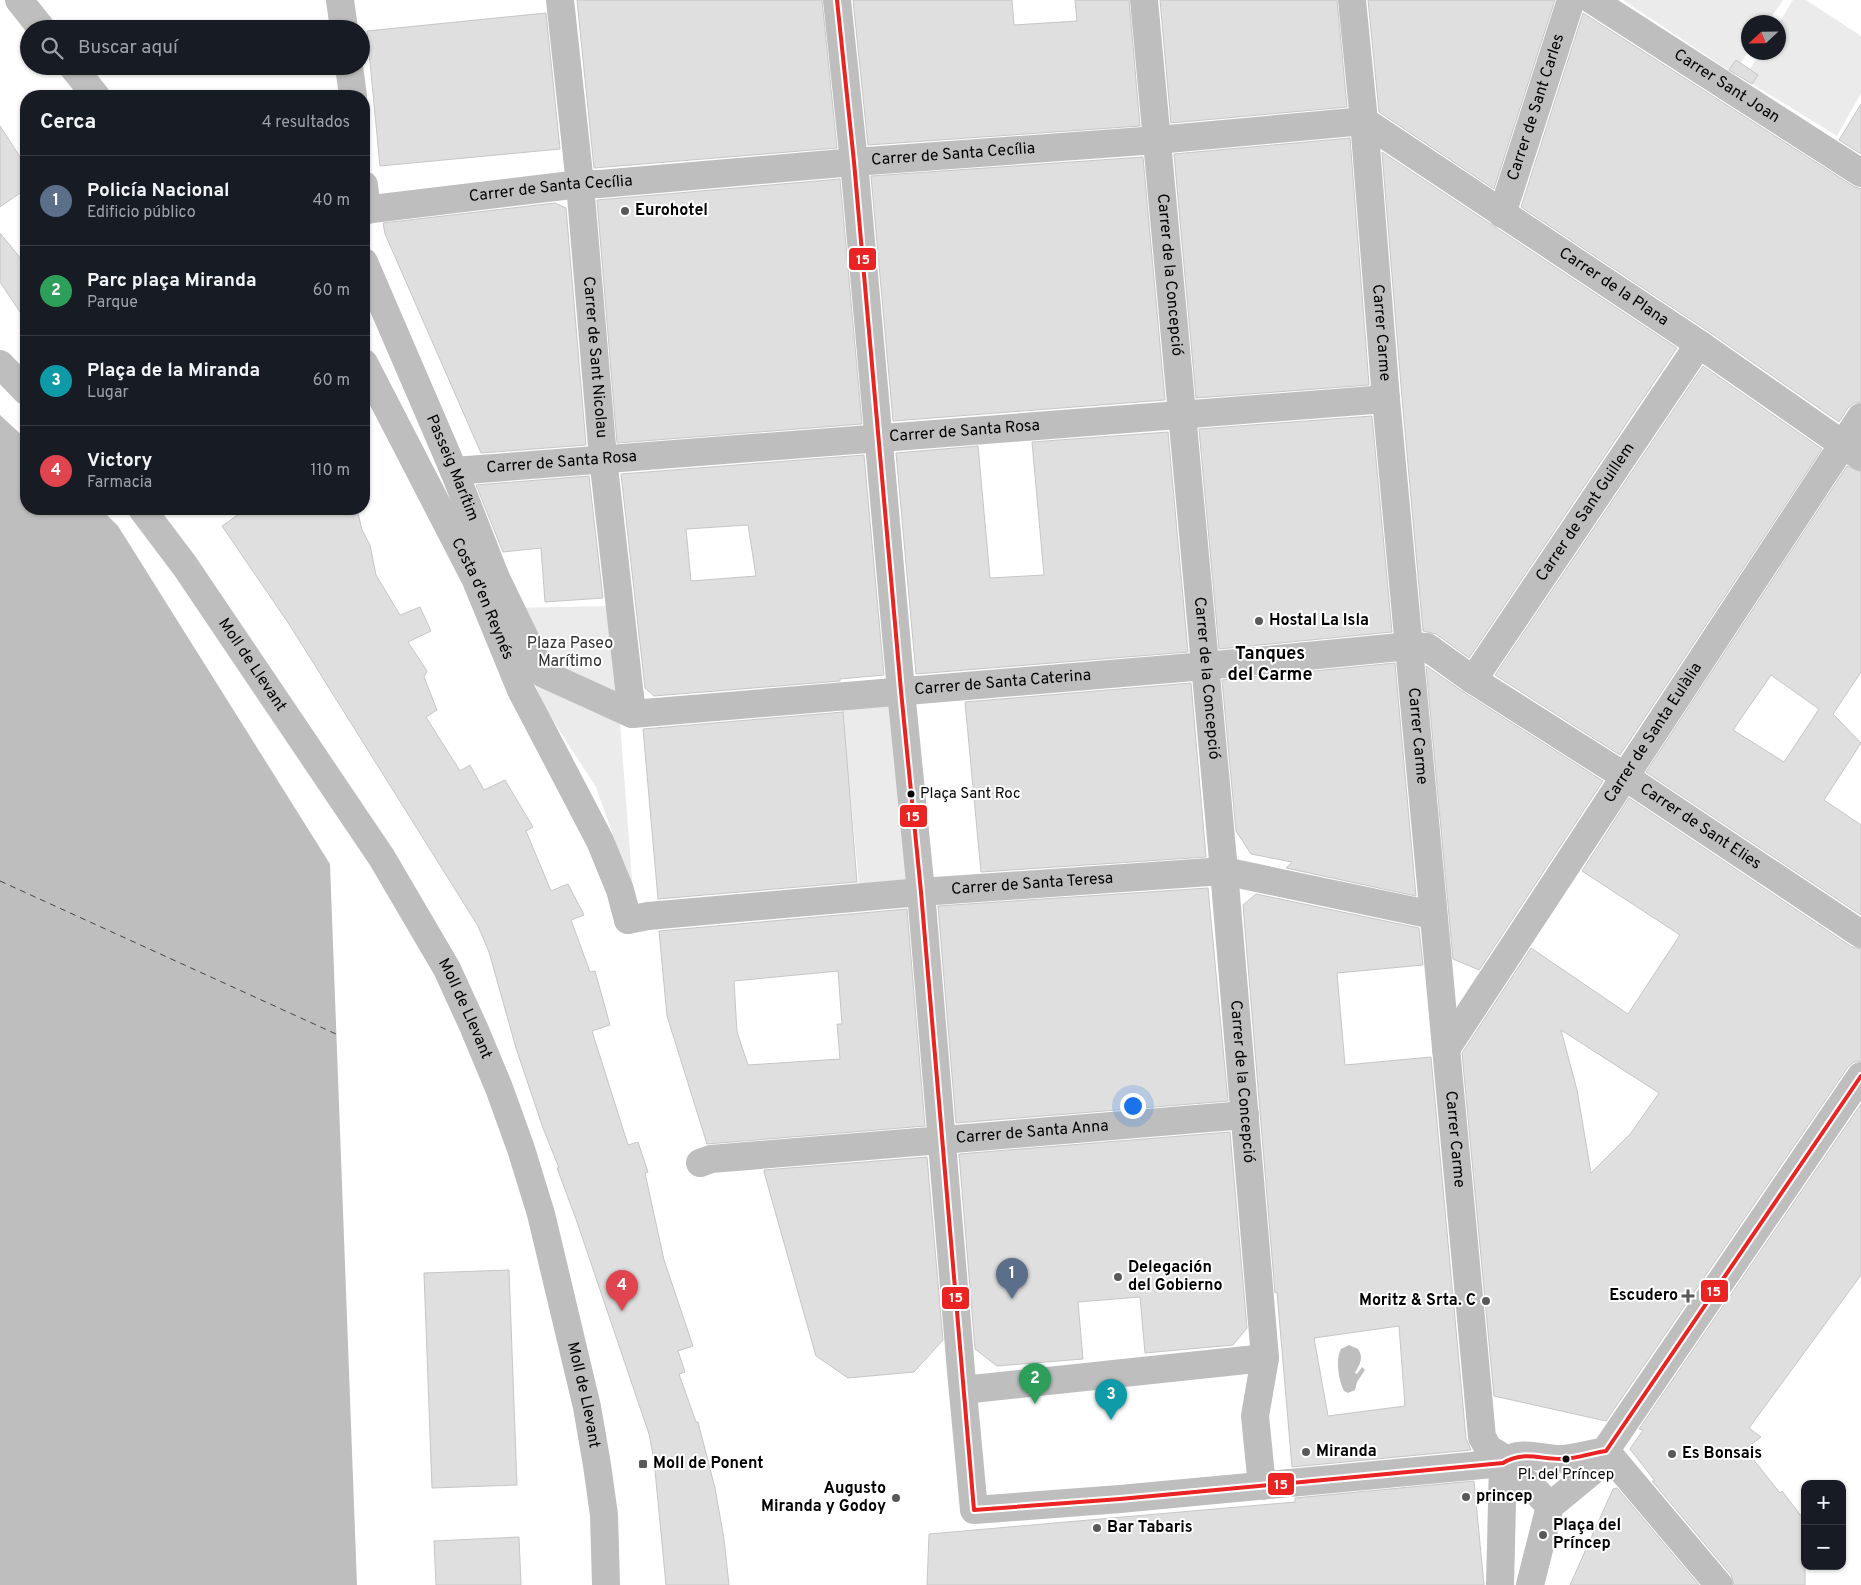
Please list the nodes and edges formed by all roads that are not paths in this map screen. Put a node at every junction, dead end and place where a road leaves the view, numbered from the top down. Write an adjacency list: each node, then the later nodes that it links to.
1 (19, 0): 9 (street)
2 (340, 0): 10 (street)
3 (560, 0): 19 (street, Carrer de Sant Nicolau)
4 (836, 0): 17 (street)
5 (1144, 0): 16 (street, Carrer de la Concepció)
6 (1352, 0): 15 (street, Carrer Carme)
7 (1572, 0): 21 (street, Carrer de Sant Carles)
8 (1592, 0): 18 (street, Carrer Sant Joan)
9 (35, 20)
10 (343, 20)
11 (79, 75): 13 (street)
12 (350, 75): 14 (street)
13 (91, 90)
14 (351, 90)
15 (1364, 121): 16 (street, Carrer de Santa Cecília); 21 (street, Carrer de la Plana); 27 (street, Carrer Carme)
16 (1157, 140): 17 (street, Carrer de Santa Cecília); 28 (street, Carrer de la Concepció)
17 (854, 162): 19 (street, Carrer de Santa Cecília); 30 (street)
18 (1861, 173)
19 (580, 184): 20 (street, Carrer de Santa Cecília); 32 (street, Carrer de Sant Nicolau)
20 (370, 202)
21 (1502, 214): 23 (street, Carrer de la Plana)
22 (370, 276): 33 (street, Passeig Marítim)
23 (1699, 344): 31 (street, Carrer de la Plana); 38 (street, Carrer de Sant Guillem)
24 (0, 364): 26 (street)
25 (370, 375): 45 (street, Costa d'en Reynés)
26 (20, 385)
27 (1386, 399): 28 (street, Carrer de Santa Rosa); 35 (street, Carrer Carme)
28 (1182, 415): 30 (street, Carrer de Santa Rosa); 36 (street, Carrer de la Concepció)
29 (1861, 417): 31 (street, Carrer de Santa Eulàlia)
30 (878, 439): 32 (street, Carrer de Santa Rosa); 39 (street)
31 (1852, 451): 41 (street, Carrer de Santa Eulàlia)
32 (603, 458): 33 (street, Carrer de Santa Rosa); 40 (street, Carrer de Sant Nicolau)
33 (454, 471): 37 (street, Passeig Marítim)
34 (147, 515): 58 (street, Moll de Llevant)
35 (1410, 646): 36 (street, Carrer de Santa Caterina); 38 (street, Carrer de Sant Elies); 44 (street, Carrer Carme)
36 (1205, 666): 39 (street, Carrer de Santa Caterina); 42 (street, Carrer de la Concepció)
37 (542, 673): 40 (street, Carrer de Santa Caterina)
38 (1473, 680): 41 (street, Carrer de Sant Elies)
39 (901, 691): 40 (street, Carrer de Santa Caterina); 43 (street)
40 (632, 714)
41 (1624, 776): 46 (street, Carrer de Sant Elies); 47 (street, Carrer de Santa Eulàlia)
42 (1224, 871): 43 (street, Carrer de Santa Teresa); 44 (street, Carrer de Santa Teresa); 49 (street, Carrer de la Concepció)
43 (921, 892): 45 (street, Carrer de Santa Teresa); 50 (street)
44 (1433, 915): 47 (street, Carrer Carme)
45 (622, 929)
46 (1861, 934)
47 (1446, 1049): 55 (street, Carrer Carme)
48 (1861, 1076): 54 (street)
49 (1245, 1115): 50 (street, Carrer de Santa Anna); 52 (street, Carrer de la Concepció)
50 (942, 1141): 51 (street, Carrer de Santa Anna); 53 (street)
51 (700, 1164)
52 (1265, 1358): 53 (street); 56 (street, Carrer de la Concepció)
53 (962, 1380): 56 (street)
54 (1606, 1451): 55 (street); 57 (street); 61 (street)
55 (1505, 1461): 56 (street); 57 (street, Carrer Carme); 59 (street)
56 (1262, 1486)
57 (1550, 1506): 60 (street)
58 (606, 1585)
59 (1500, 1585)
60 (1530, 1585)
61 (1719, 1585)

